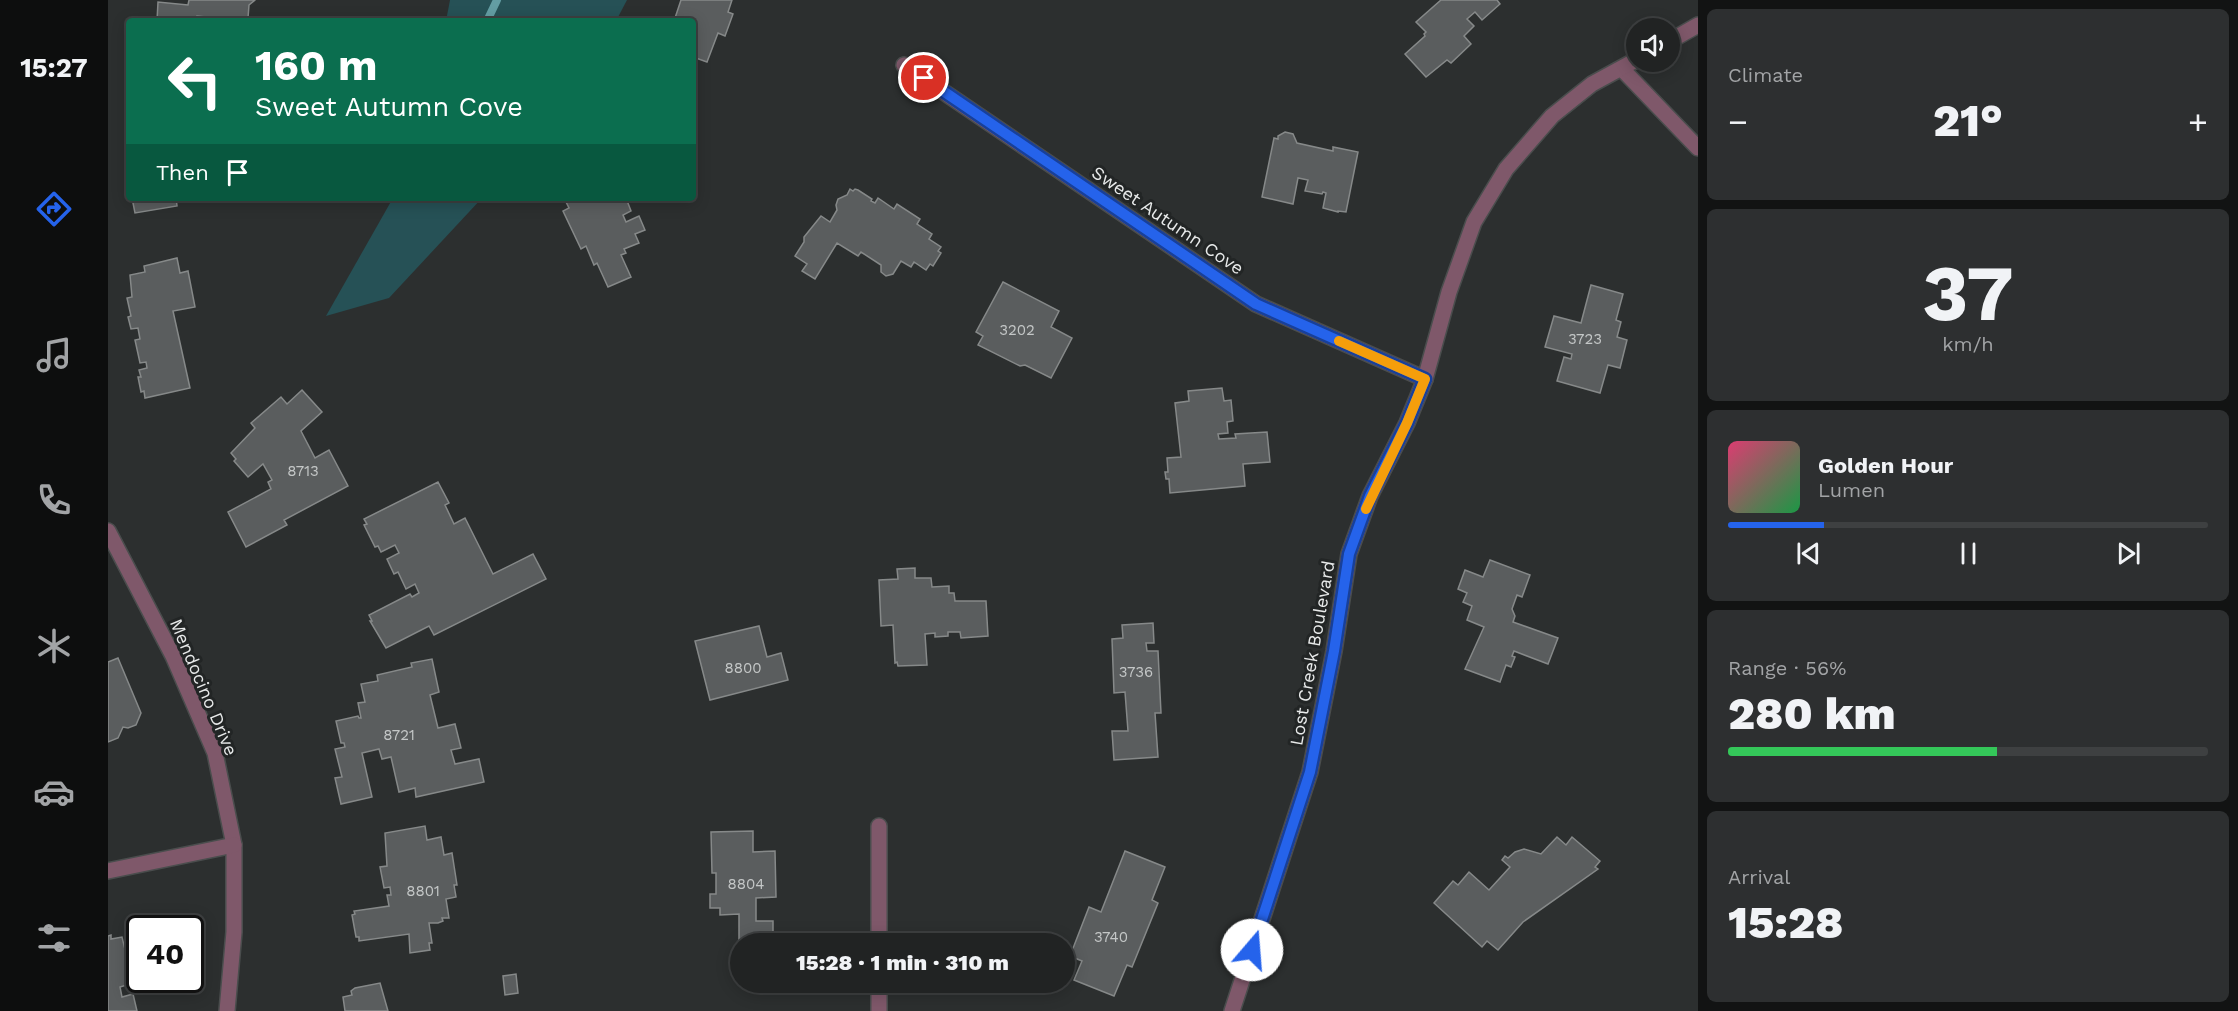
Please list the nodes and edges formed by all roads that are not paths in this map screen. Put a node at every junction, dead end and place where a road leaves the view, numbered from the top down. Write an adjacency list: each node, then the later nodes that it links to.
1 (1698, 25): 2 (street)
2 (1680, 35)
3 (904, 65): 7 (street, Sweet Autumn Cove)
4 (1626, 66): 5 (street, Lost Creek Boulevard)
5 (1622, 69): 6 (street); 7 (street, Lost Creek Boulevard)
6 (1698, 148)
7 (1425, 379): 16 (street, Lost Creek Boulevard)
8 (108, 531): 10 (street, Mendocino Drive)
9 (879, 826): 12 (street)
10 (234, 845): 11 (street); 14 (street, Mendocino Drive)
11 (108, 871)
12 (879, 933)
13 (879, 993): 15 (street)
14 (227, 1011)
15 (879, 1011)
16 (1232, 1011)

